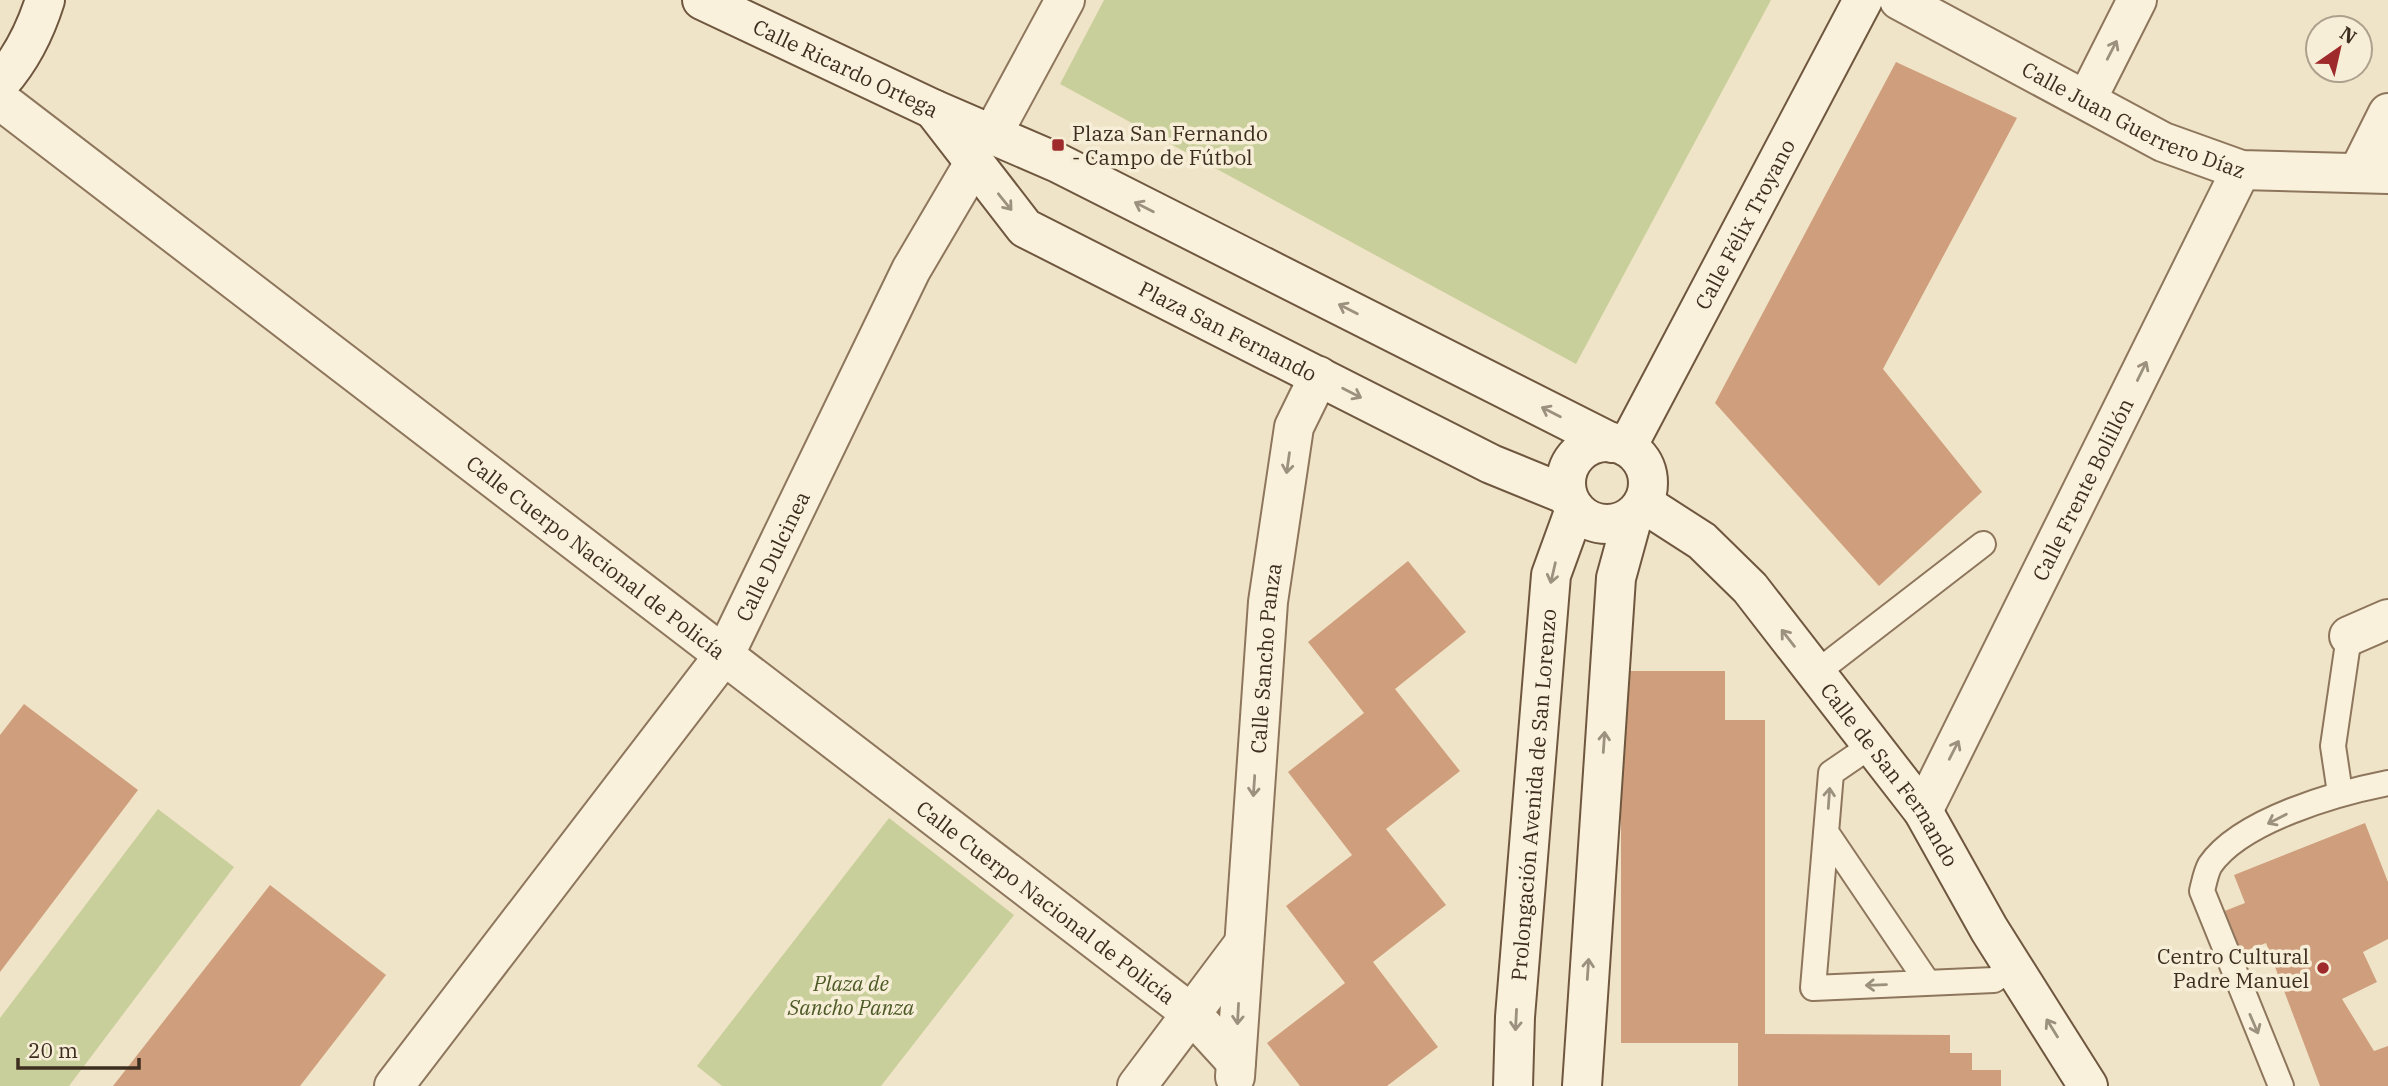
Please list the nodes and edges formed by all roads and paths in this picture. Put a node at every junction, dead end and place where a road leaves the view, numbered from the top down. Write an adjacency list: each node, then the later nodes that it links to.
1 (45, 0): 7 (street)
2 (702, 0): 11 (street, Calle Ricardo Ortega)
3 (1065, 0): 11 (street, Calle Dulcinea)
4 (1863, 0): 15 (street, Calle Félix Troyano)
5 (1899, 0): 8 (street, Calle Juan Guerrero Díaz)
6 (2137, 0): 8 (street, one-way to 6)
7 (0, 83)
8 (2087, 99): 12 (street, Calle Juan Guerrero Díaz)
9 (0, 100): 21 (street, Calle Cuerpo Nacional de Policía)
10 (2388, 113): 13 (street)
11 (983, 148): 14 (street, Plaza San Fernando, one-way to 14); 15 (street, one-way to 11); 21 (street, Calle Dulcinea)
12 (2241, 170): 13 (street, Calle Juan Guerrero Díaz); 26 (street, Calle Frente Bolillón, one-way to 12)
13 (2373, 173)
14 (1319, 376): 16 (street, Plaza San Fernando, one-way to 16); 28 (street, Calle Sancho Panza, one-way to 28)
15 (1619, 445): 16 (street); 17 (street)
16 (1571, 502): 17 (street); 35 (street, Prolongación Avenida de San Lorenzo, one-way to 35)
17 (1638, 510): 22 (street, Calle de San Fernando, one-way to 17); 36 (street, one-way to 17)
18 (1983, 544): 22 (lane)
19 (2388, 619): 20 (street)
20 (2349, 636): 25 (lane)
21 (725, 654): 31 (street, Calle Cuerpo Nacional de Policía); 33 (street, Calle Dulcinea)
22 (1816, 673): 23 (street, Calle de San Fernando)
23 (1872, 745): 26 (street, Calle de San Fernando); 27 (lane, one-way to 23)
24 (2388, 783): 25 (lane)
25 (2340, 793): 38 (lane, one-way to 38)
26 (1923, 811): 29 (street, Calle de San Fernando)
27 (1826, 832): 30 (lane); 30 (lane, one-way to 27)
28 (1242, 946): 31 (street); 32 (street, Calle Sancho Panza, one-way to 32)
29 (2013, 967): 30 (lane); 37 (street, Calle de San Fernando, one-way to 29)
30 (1928, 983)
31 (1192, 1014): 32 (street, Calle Cuerpo Nacional de Policía); 34 (street)
32 (1235, 1074)
33 (394, 1086)
34 (1137, 1086)
35 (1513, 1086)
36 (1582, 1086)
37 (2088, 1086)
38 (2281, 1086)

